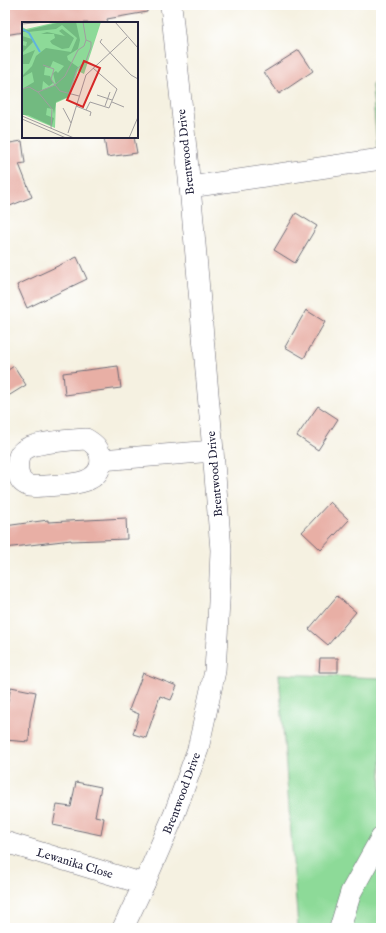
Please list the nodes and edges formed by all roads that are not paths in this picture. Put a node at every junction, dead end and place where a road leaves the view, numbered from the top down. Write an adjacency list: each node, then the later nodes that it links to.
1 (171, 5): 3 (street, Brentwood Drive)
2 (381, 159): 3 (street)
3 (190, 187): 4 (street, Brentwood Drive)
4 (213, 451): 5 (street); 8 (street, Brentwood Drive)
5 (100, 460)
6 (381, 838): 10 (street)
7 (5, 842): 8 (street, Lewanika Close)
8 (144, 884): 9 (street, Brentwood Drive)
9 (123, 928)
10 (340, 928)

